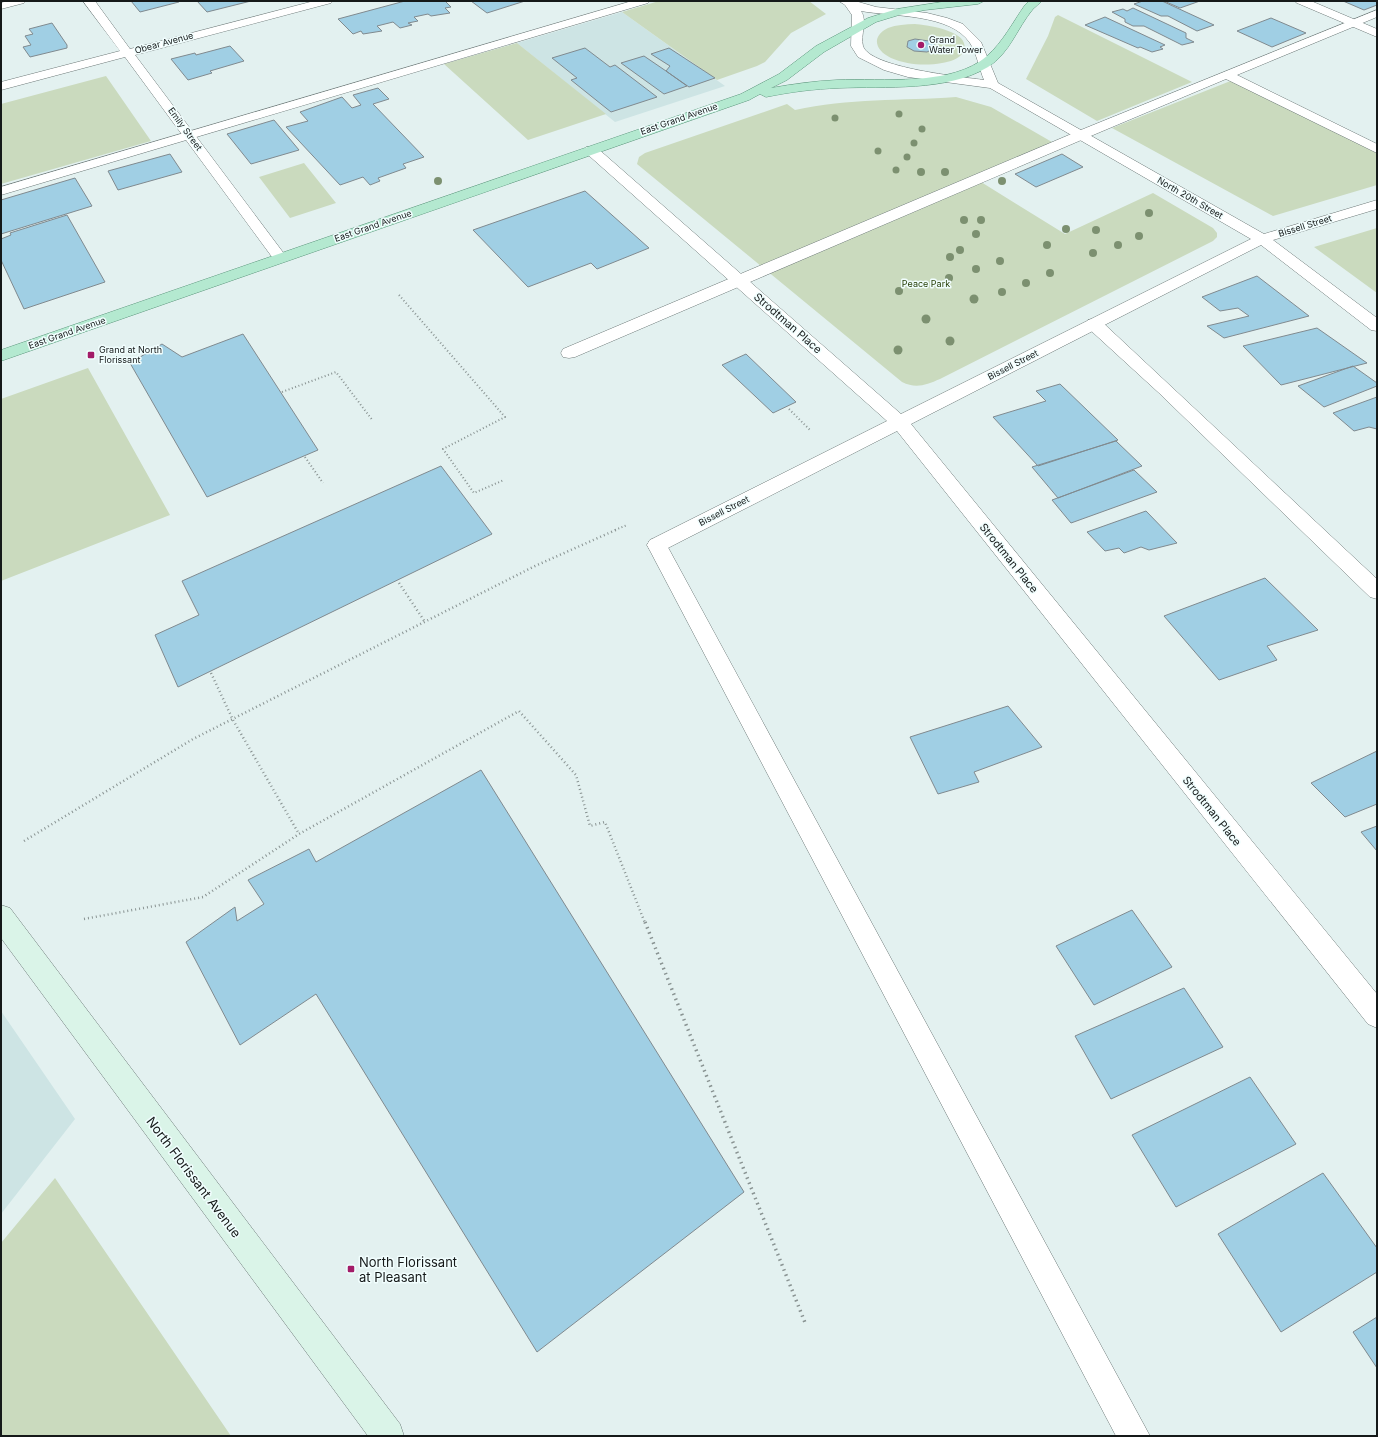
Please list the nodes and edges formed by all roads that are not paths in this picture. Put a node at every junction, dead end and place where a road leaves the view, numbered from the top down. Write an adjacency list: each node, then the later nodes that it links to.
1 (20, 1): 9 (street)
2 (89, 1): 15 (street, Emily Street)
3 (327, 1): 15 (street, Obear Avenue)
4 (644, 1): 23 (street)
5 (978, 1): 10 (main road, East Grand Avenue)
6 (1036, 1): 16 (main road, East Grand Avenue)
7 (1301, 1): 12 (street)
8 (848, 2): 10 (street, North 20th Street); 13 (street, North 20th Street)
9 (1, 6)
10 (897, 12): 13 (main road, East Grand Avenue); 16 (street, North 20th Street)
11 (1377, 12): 12 (street)
12 (1353, 23): 14 (street); 17 (street)
13 (859, 26): 18 (street, North 20th Street); 21 (main road, East Grand Avenue)
14 (1377, 33)
15 (128, 53): 20 (street, Obear Avenue); 23 (street, Emily Street)
16 (983, 65): 18 (main road, East Grand Avenue); 19 (street, North 20th Street)
17 (1228, 75): 22 (street); 24 (street)
18 (944, 78): 19 (street, North 20th Street); 21 (main road, East Grand Avenue)
19 (993, 85): 22 (street, North 20th Street)
20 (1, 86)
21 (745, 97): 25 (main road, East Grand Avenue)
22 (1081, 135): 28 (street, North 20th Street); 30 (street)
23 (189, 136): 26 (street); 29 (street, Emily Street)
24 (1377, 149)
25 (590, 150): 29 (main road, East Grand Avenue); 30 (street, Strodtman Place)
26 (1, 191)
27 (1377, 204): 28 (street, Bissell Street)
28 (1262, 239): 31 (street, Bissell Street); 32 (street, North 20th Street)
29 (280, 258): 34 (main road, East Grand Avenue)
30 (740, 281): 33 (street); 35 (street, Strodtman Place)
31 (1094, 324): 35 (street, Bissell Street); 36 (street)
32 (1377, 326)
33 (568, 353)
34 (1, 356)
35 (900, 423): 38 (street, Strodtman Place); 40 (street, Bissell Street)
36 (1377, 591)
37 (1, 917): 39 (main road, North Florissant Avenue)
38 (1377, 1015)
39 (388, 1436)
40 (1134, 1436)

